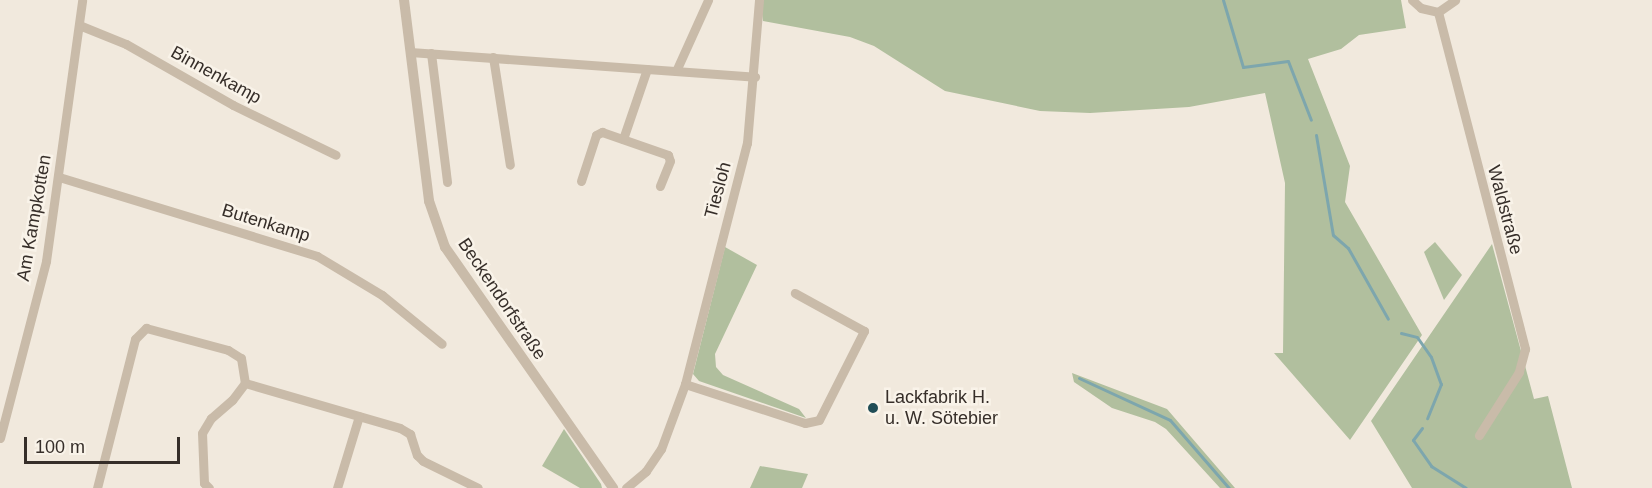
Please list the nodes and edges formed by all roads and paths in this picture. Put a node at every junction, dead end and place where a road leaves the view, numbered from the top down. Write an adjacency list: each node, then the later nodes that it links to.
1 (82, 0): 8 (street, Am Kampkotten)
2 (404, 0): 9 (street, Beckendorfstraße)
3 (708, 0): 13 (street)
4 (759, 0): 14 (street, Tiesloh)
5 (1412, 0): 7 (street)
6 (1455, 0): 7 (street)
7 (1438, 12): 27 (street, Waldstraße)
8 (79, 25): 16 (street, Binnenkamp); 18 (street, Am Kampkotten)
9 (410, 52): 10 (street); 33 (street, Beckendorfstraße)
10 (431, 53): 11 (street); 20 (street)
11 (494, 57): 12 (street); 17 (street)
12 (647, 69): 13 (street); 15 (street)
13 (676, 71): 14 (street)
14 (755, 76): 25 (street, Tiesloh)
15 (622, 139): 19 (street); 21 (street)
16 (336, 155)
17 (510, 165)
18 (59, 177): 23 (street, Butenkamp); 28 (street, Am Kampkotten)
19 (581, 181)
20 (447, 182)
21 (660, 186)
22 (795, 293): 25 (street)
23 (442, 344)
24 (245, 383): 26 (street); 29 (street); 30 (street)
25 (685, 384): 34 (street, Tiesloh)
26 (359, 416): 31 (street); 32 (street)
27 (1479, 435)
28 (0, 438)
29 (204, 486)
30 (97, 488)
31 (337, 488)
32 (478, 488)
33 (613, 488)
34 (626, 488)

